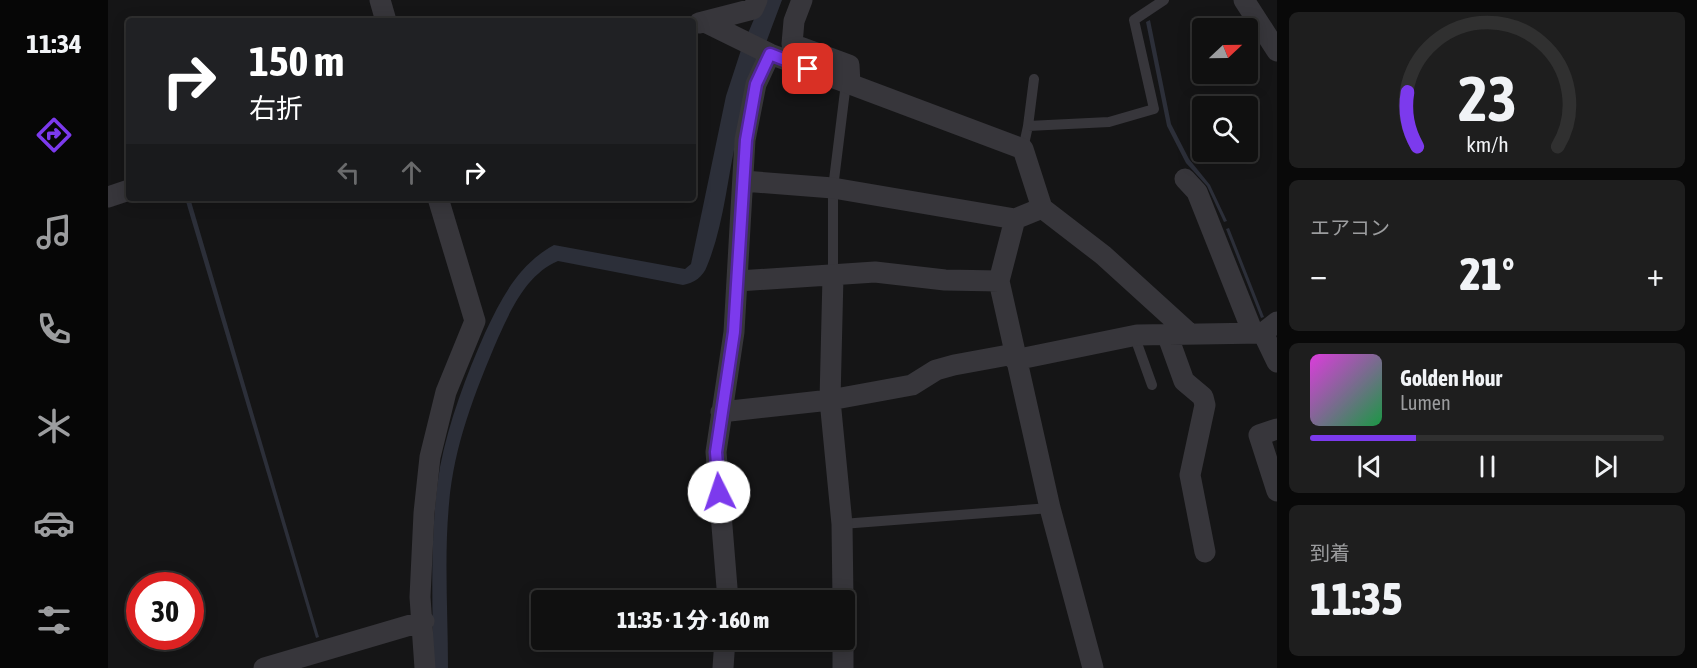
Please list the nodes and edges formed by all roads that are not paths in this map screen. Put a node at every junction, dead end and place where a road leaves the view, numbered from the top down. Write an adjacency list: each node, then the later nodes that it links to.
1 (380, 0): 6 (street)
2 (757, 0): 7 (street)
3 (802, 0): 11 (street)
4 (1164, 0): 12 (lane)
5 (1244, 0): 8 (street)
6 (385, 18)
7 (699, 23): 9 (street)
8 (1277, 51)
9 (770, 54): 11 (street); 15 (street)
10 (1034, 79): 12 (lane)
11 (848, 83): 13 (street); 16 (lane)
12 (1028, 126): 13 (lane)
13 (1023, 149): 20 (street)
14 (1185, 179): 25 (street)
15 (743, 181): 16 (street); 24 (street)
16 (833, 188): 21 (street); 22 (lane)
17 (126, 191): 18 (street)
18 (108, 197)
19 (439, 201): 41 (street)
20 (1042, 208): 21 (street); 27 (street)
21 (1015, 219): 23 (street)
22 (833, 276): 23 (street); 24 (street); 32 (street)
23 (999, 281): 29 (street)
24 (738, 282): 33 (street)
25 (1264, 329): 27 (street); 30 (street)
26 (1167, 334): 27 (street); 28 (street); 38 (street)
27 (1190, 334)
28 (1134, 335): 29 (street); 31 (lane)
29 (1015, 357): 32 (street); 36 (street)
30 (1277, 362)
31 (1152, 385)
32 (830, 400): 33 (street); 37 (street)
33 (721, 412): 39 (street)
34 (1277, 429): 35 (street)
35 (1277, 491)
36 (1050, 508): 37 (lane); 48 (street)
37 (842, 524): 40 (street)
38 (1205, 552)
39 (727, 590)
40 (843, 590)
41 (424, 621): 44 (street); 45 (street)
42 (724, 650): 46 (street)
43 (843, 650): 47 (street)
44 (264, 668)
45 (425, 668)
46 (723, 668)
47 (843, 668)
48 (1092, 668)

